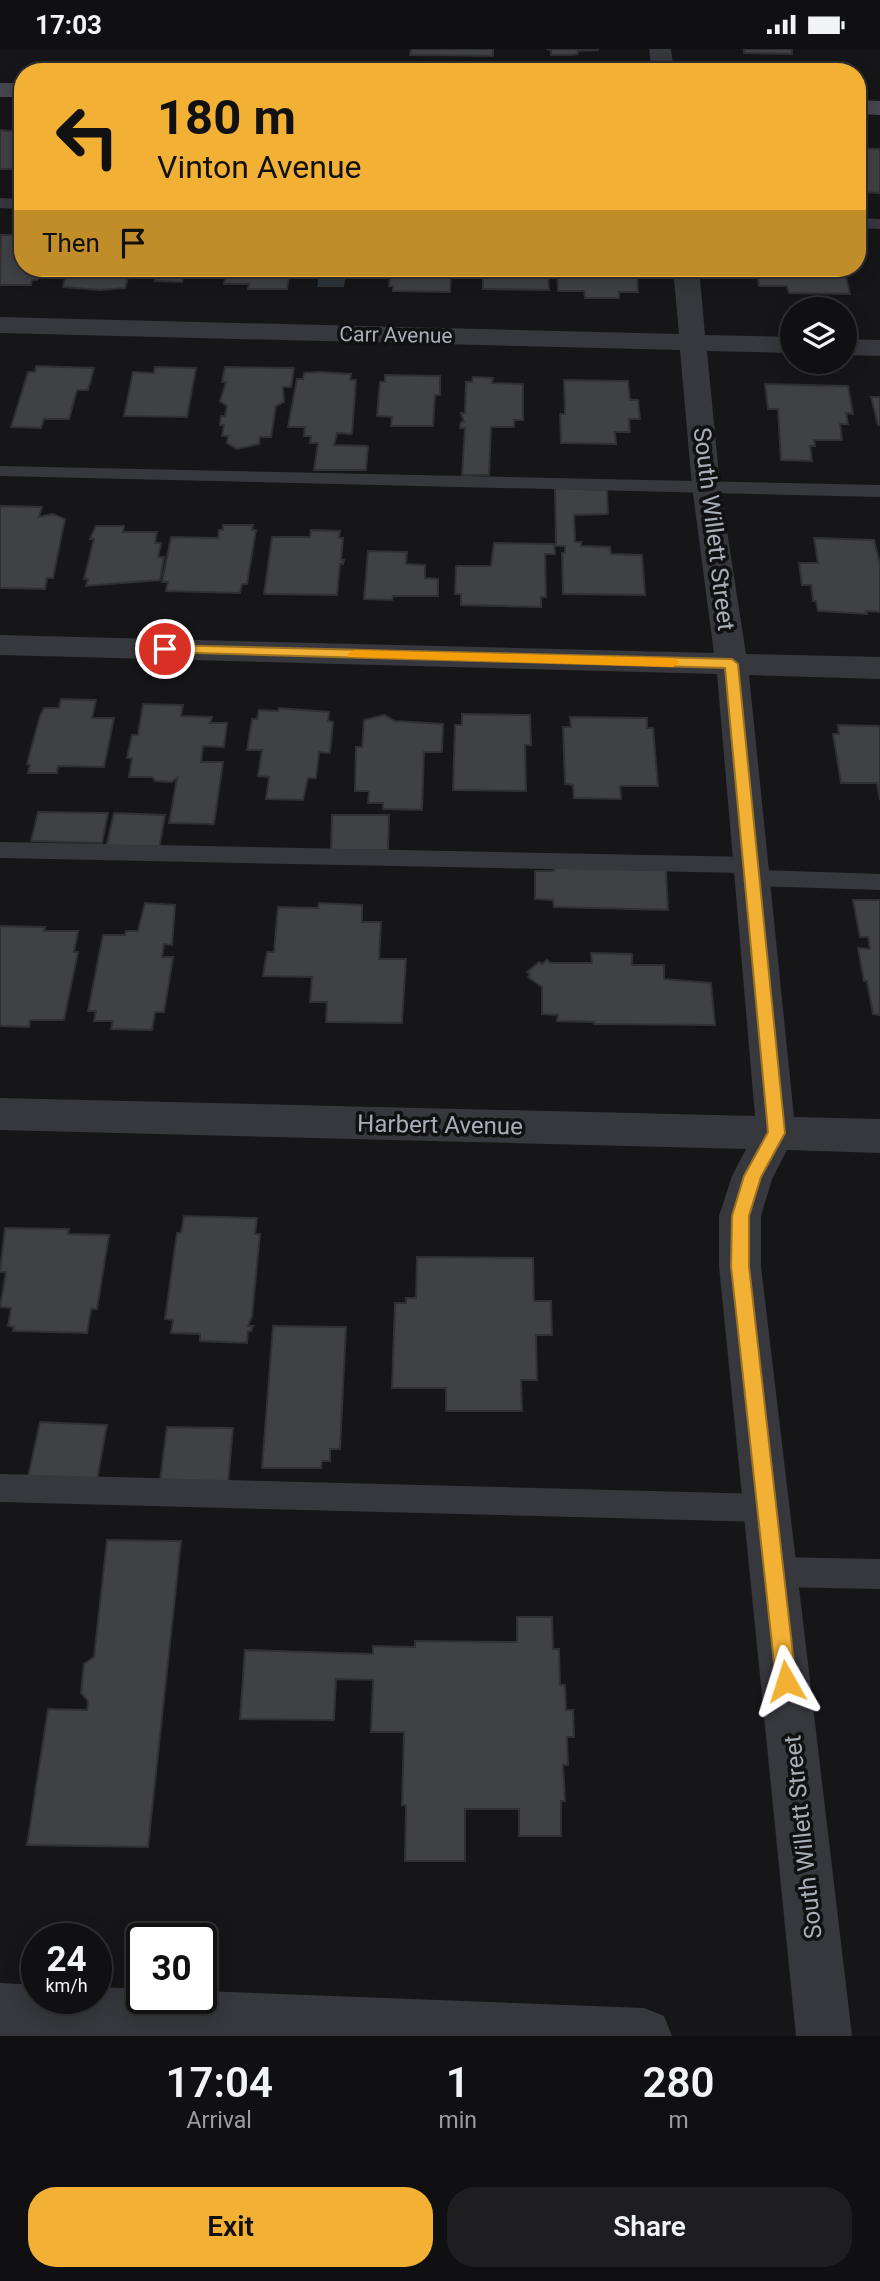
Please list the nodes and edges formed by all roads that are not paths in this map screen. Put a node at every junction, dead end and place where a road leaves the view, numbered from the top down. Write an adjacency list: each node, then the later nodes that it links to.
1 (687, 277): 3 (street, South Willett Street)
2 (0, 324): 3 (street, Carr Avenue)
3 (694, 342): 4 (street, Carr Avenue); 8 (street, South Willett Street)
4 (780, 345)
5 (857, 347): 6 (street)
6 (880, 348)
7 (0, 471): 8 (lane)
8 (706, 487): 9 (lane); 11 (street, South Willett Street)
9 (880, 491)
10 (0, 645): 11 (street)
11 (732, 664): 12 (street); 14 (street, South Willett Street)
12 (880, 668)
13 (0, 850): 14 (lane)
14 (751, 872): 15 (lane); 17 (street, South Willett Street)
15 (880, 882)
16 (0, 1114): 17 (street, Harbert Avenue)
17 (776, 1133): 18 (street, Harbert Avenue); 20 (street, South Willett Street)
18 (880, 1136)
19 (0, 1488): 20 (lane)
20 (766, 1508): 21 (street, South Willett Street)
21 (774, 1572): 22 (lane); 25 (street, South Willett Street)
22 (880, 1574)
23 (0, 2011): 24 (street)
24 (644, 2036)
25 (824, 2036)

